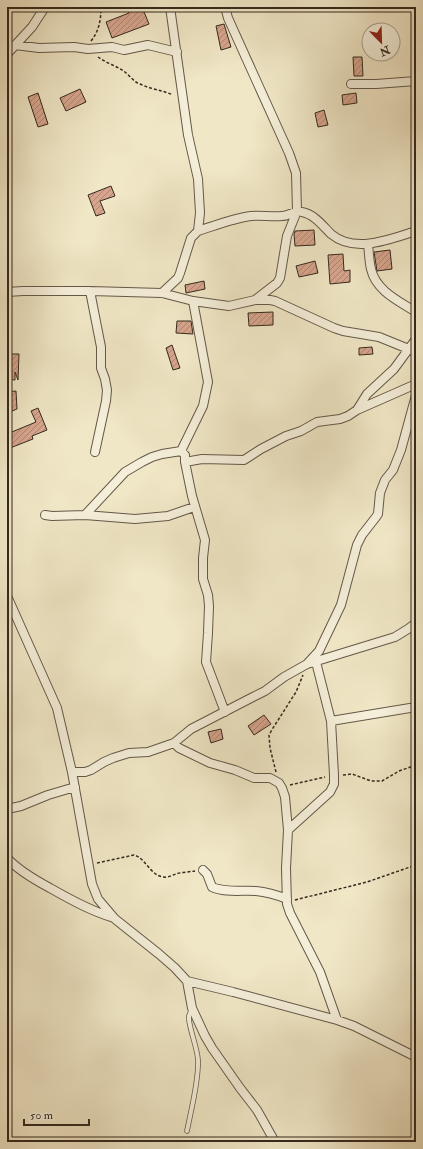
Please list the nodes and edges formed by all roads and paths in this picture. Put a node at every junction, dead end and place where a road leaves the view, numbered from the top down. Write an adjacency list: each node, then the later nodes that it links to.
1 (45, 7): 5 (street)
2 (101, 7): 6 (path)
3 (170, 7): 7 (street)
4 (225, 7): 14 (street)
5 (15, 45): 6 (street); 8 (street)
6 (86, 49): 7 (street); 11 (path)
7 (177, 52): 11 (street)
8 (7, 54)
9 (416, 81): 10 (street)
10 (350, 84)
11 (184, 100): 15 (street)
12 (7, 127): 13 (street)
13 (7, 138)
14 (297, 211): 15 (street); 17 (street); 21 (street)
15 (198, 231): 20 (street)
16 (416, 231): 17 (street)
17 (368, 244): 23 (street)
18 (90, 291): 19 (street); 20 (street); 30 (street)
19 (7, 292)
20 (162, 293): 22 (street)
21 (255, 300): 22 (street); 25 (street)
22 (193, 301): 29 (street)
23 (416, 312)
24 (416, 339): 25 (street)
25 (412, 351): 28 (street)
26 (416, 384): 28 (street)
27 (416, 395): 38 (street)
28 (357, 410): 31 (street)
29 (181, 451): 31 (street); 34 (street)
30 (95, 452)
31 (185, 462): 32 (street)
32 (194, 507): 34 (street); 40 (street)
33 (45, 514): 34 (street)
34 (85, 514)
35 (7, 596): 44 (street)
36 (416, 622): 37 (street)
37 (316, 662): 38 (street); 41 (street)
38 (307, 664): 40 (street); 46 (path)
39 (416, 707): 41 (street)
40 (225, 712): 42 (street)
41 (331, 721): 45 (street)
42 (174, 743): 44 (street); 46 (street)
43 (416, 765): 45 (path)
44 (72, 772): 47 (street)
45 (334, 775): 46 (path); 49 (street)
46 (281, 785): 49 (street)
47 (75, 788): 48 (street); 51 (street)
48 (7, 809)
49 (288, 830): 54 (street)
50 (7, 858): 55 (street)
51 (88, 866): 53 (path); 55 (street)
52 (416, 866): 54 (path)
53 (203, 870): 54 (street)
54 (288, 899): 58 (street)
55 (115, 919): 56 (street)
56 (187, 981): 57 (street); 58 (street)
57 (192, 1008): 60 (lane); 61 (street)
58 (337, 1020): 59 (street)
59 (416, 1057)
60 (187, 1131)
61 (275, 1142)

